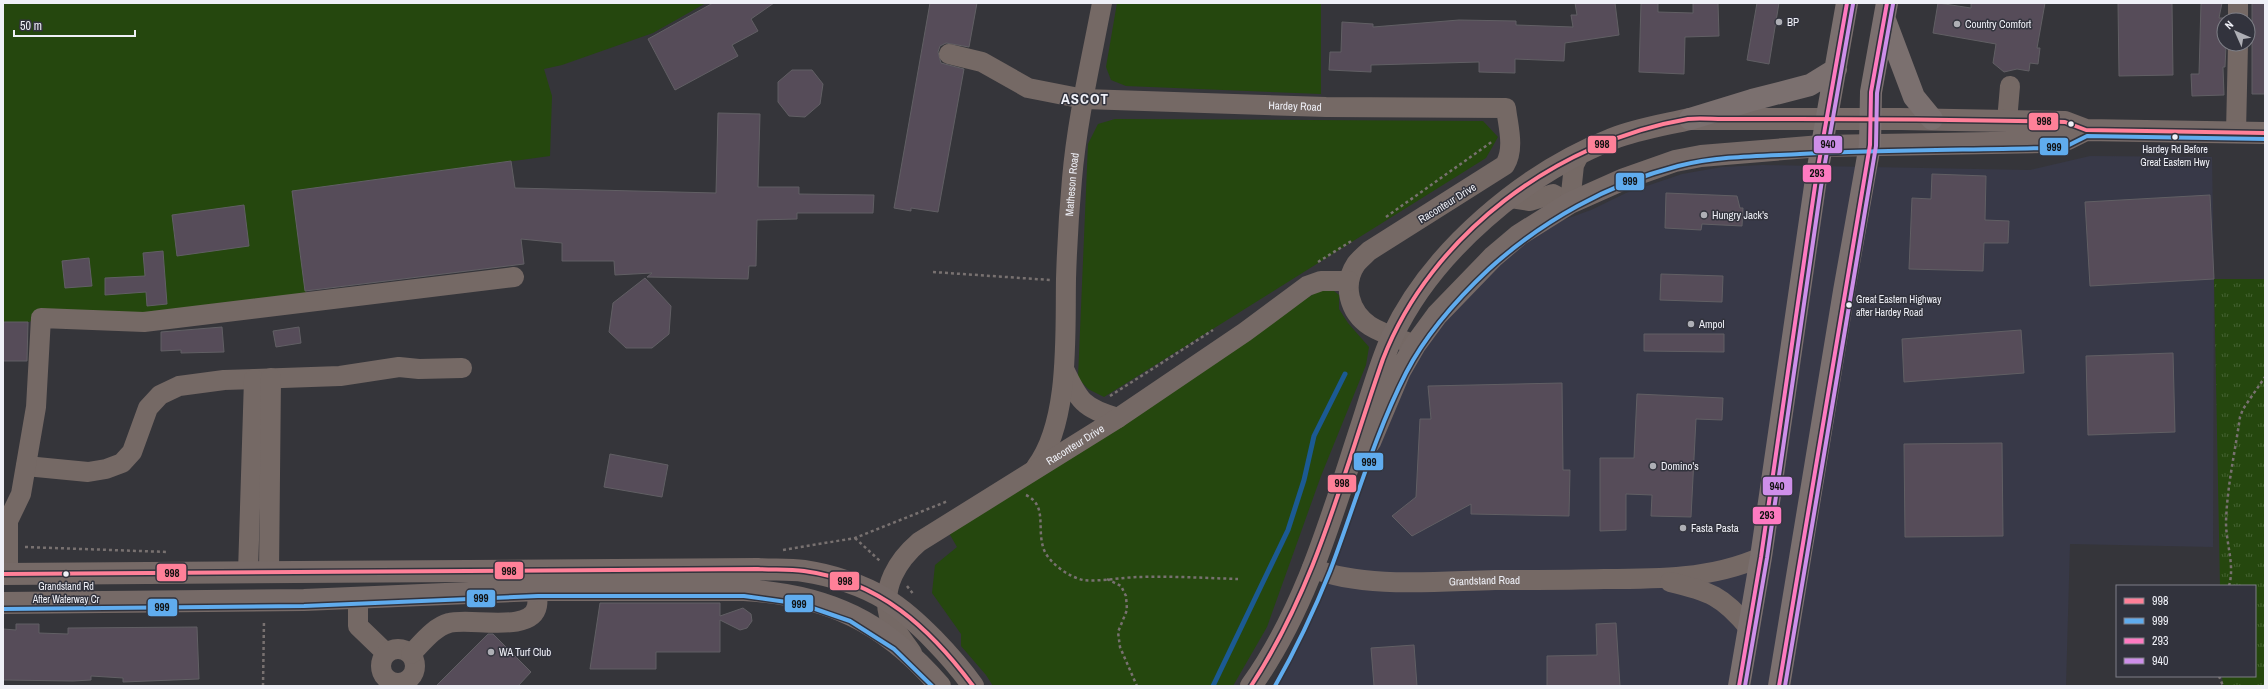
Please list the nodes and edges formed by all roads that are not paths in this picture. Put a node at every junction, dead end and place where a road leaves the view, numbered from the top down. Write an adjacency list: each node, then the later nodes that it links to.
1 (1102, 3): 8 (street, Matheson Road)
2 (1847, 3): 6 (highway)
3 (1886, 11): 11 (highway); 12 (highway)
4 (2238, 52): 16 (street)
5 (949, 54): 8 (street, Hardey Road)
6 (1836, 69): 10 (highway); 13 (highway)
7 (2010, 86): 14 (street)
8 (1084, 99): 9 (street, Hardey Road); 28 (street, Matheson Road)
9 (1506, 108): 24 (street, Raconteur Drive)
10 (1827, 119): 11 (main road); 13 (main road); 19 (highway)
11 (1870, 119): 12 (main road); 18 (highway)
12 (1932, 119): 14 (main road)
13 (1690, 120): 20 (main road)
14 (2007, 121): 15 (main road)
15 (2086, 130): 16 (main road); 18 (main road)
16 (2236, 132): 17 (main road)
17 (2265, 133)
18 (1870, 145): 19 (main road); 52 (highway)
19 (1822, 146): 22 (main road); 33 (highway)
20 (1580, 153): 21 (main road); 22 (street)
21 (1511, 198): 22 (street); 25 (main road)
22 (1570, 202): 26 (main road)
23 (514, 277): 31 (street)
24 (1349, 281): 25 (street); 30 (street, Raconteur Drive)
25 (1393, 336): 26 (street); 34 (main road)
26 (1415, 345): 34 (main road)
27 (462, 368): 29 (street)
28 (1064, 369): 30 (street, Matheson Road); 32 (street, Matheson Road)
29 (263, 378): 31 (street); 35 (street)
30 (1118, 418): 32 (street, Raconteur Drive)
31 (26, 466): 36 (street)
32 (1034, 470): 40 (street, Raconteur Drive)
33 (1761, 557): 37 (street, Grandstand Road); 42 (highway)
34 (1318, 571): 37 (street, Grandstand Road); 49 (main road); 50 (main road)
35 (259, 572): 36 (main road); 40 (main road)
36 (5, 574)
37 (1659, 579): 42 (street, Grandstand Road)
38 (538, 590): 39 (main road); 44 (street); 45 (main road)
39 (358, 598): 41 (main road); 43 (street)
40 (887, 600): 45 (street, Raconteur Drive); 48 (main road)
41 (3, 603)
42 (1749, 628): 51 (highway)
43 (386, 653): 44 (street); 46 (street)
44 (411, 654): 46 (street)
45 (919, 662): 47 (main road)
46 (384, 683)
47 (940, 686)
48 (973, 686)
49 (1251, 686)
50 (1268, 686)
51 (1739, 686)
52 (1779, 686)

